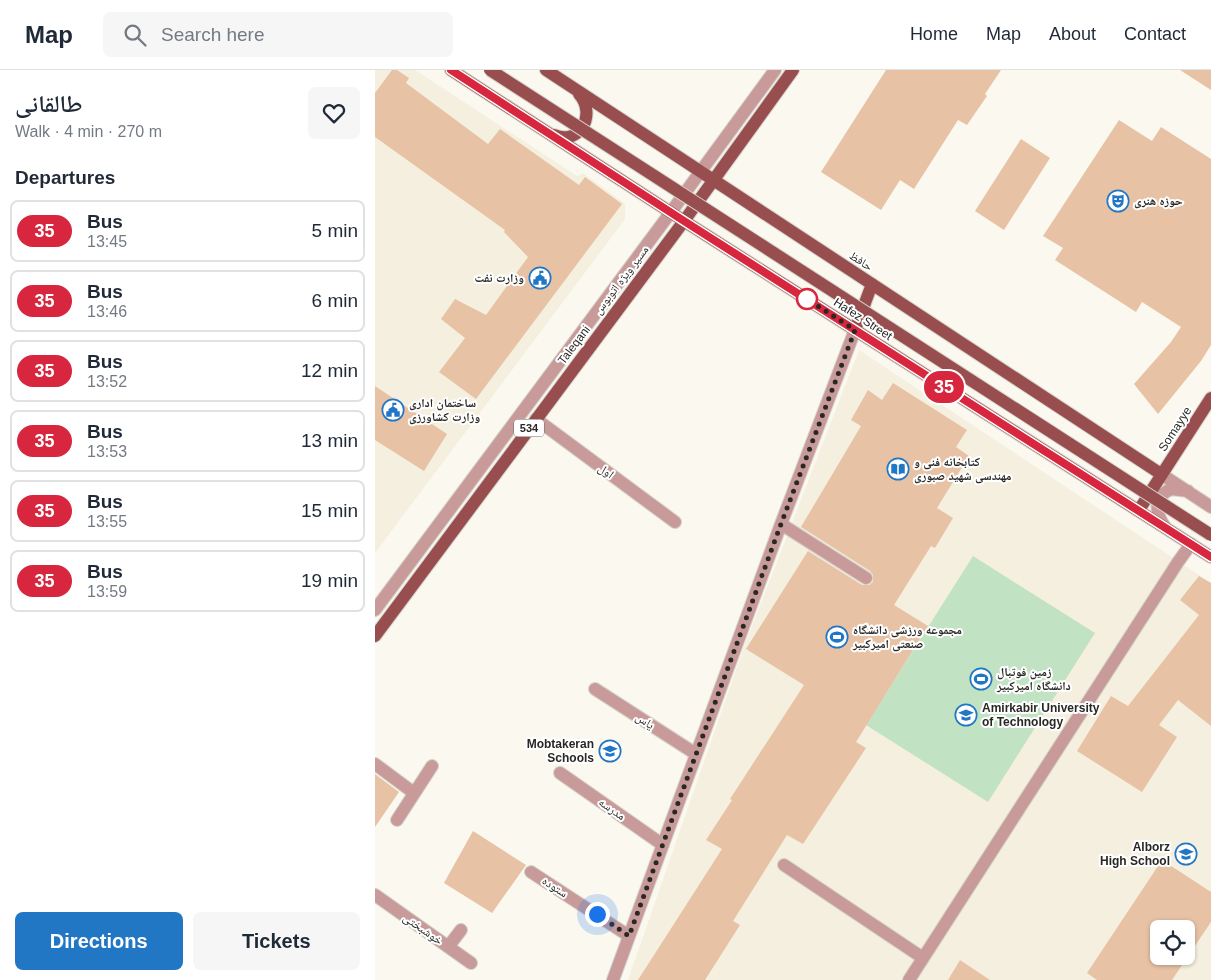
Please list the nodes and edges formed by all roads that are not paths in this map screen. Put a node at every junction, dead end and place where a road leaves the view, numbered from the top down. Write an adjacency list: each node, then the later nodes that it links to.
1 (451, 70): 7 (main road, Hafez Street)
2 (464, 70): 7 (main road)
3 (490, 70): 25 (main road, Hafez Street, bridge)
4 (546, 70): 8 (main road, حافظ)
5 (775, 70): 10 (street, مسیر ویژه اتوبوس)
6 (793, 70): 11 (main road, Taleqani / 534)
7 (473, 84): 9 (main road, Hafez Street)
8 (572, 87): 9 (main road); 10 (main road, حافظ)
9 (542, 129): 12 (main road, Hafez Street)
10 (701, 172): 11 (main road, حافظ); 12 (street, مسیر ویژه اتوبوس)
11 (713, 180): 13 (main road, Taleqani / 534); 14 (main road, حافظ)
12 (671, 212): 13 (main road, Hafez Street); 29 (street, مسیر ویژه اتوبوس)
13 (684, 221): 15 (main road, Hafez Street); 17 (main road, Taleqani / 534)
14 (872, 284): 15 (main road); 18 (main road, حافظ)
15 (855, 330): 21 (main road, Hafez Street); 23 (street)
16 (1211, 398): 18 (main road, Somayye)
17 (536, 419): 22 (street, اول); 30 (main road, Taleqani / 534)
18 (1161, 474): 19 (street); 21 (main road, Somayye)
19 (1187, 492): 20 (street); 24 (street)
20 (1211, 507)
21 (1139, 510): 24 (main road, Hafez Street)
22 (675, 522)
23 (781, 524): 28 (street); 33 (street)
24 (1165, 527): 26 (main road, Hafez Street)
25 (1211, 535)
26 (1191, 544): 27 (main road, Hafez Street); 46 (street)
27 (1211, 557)
28 (866, 578)
29 (375, 610)
30 (379, 623): 31 (main road, Taleqani / 534)
31 (375, 636)
32 (595, 688): 33 (street, یاس)
33 (696, 754): 39 (street)
34 (375, 764): 37 (street)
35 (432, 766): 37 (street)
36 (560, 773): 39 (street, مدرسه)
37 (414, 793): 38 (street)
38 (397, 820)
39 (663, 845): 44 (street)
40 (784, 866): 46 (street)
41 (531, 872): 44 (street, ستوده)
42 (375, 895): 45 (street, خوشبختی)
43 (461, 930): 45 (street)
44 (629, 936): 48 (street)
45 (449, 946): 47 (street, خوشبختی)
46 (923, 958): 49 (street)
47 (471, 963)
48 (613, 980)
49 (909, 980)

